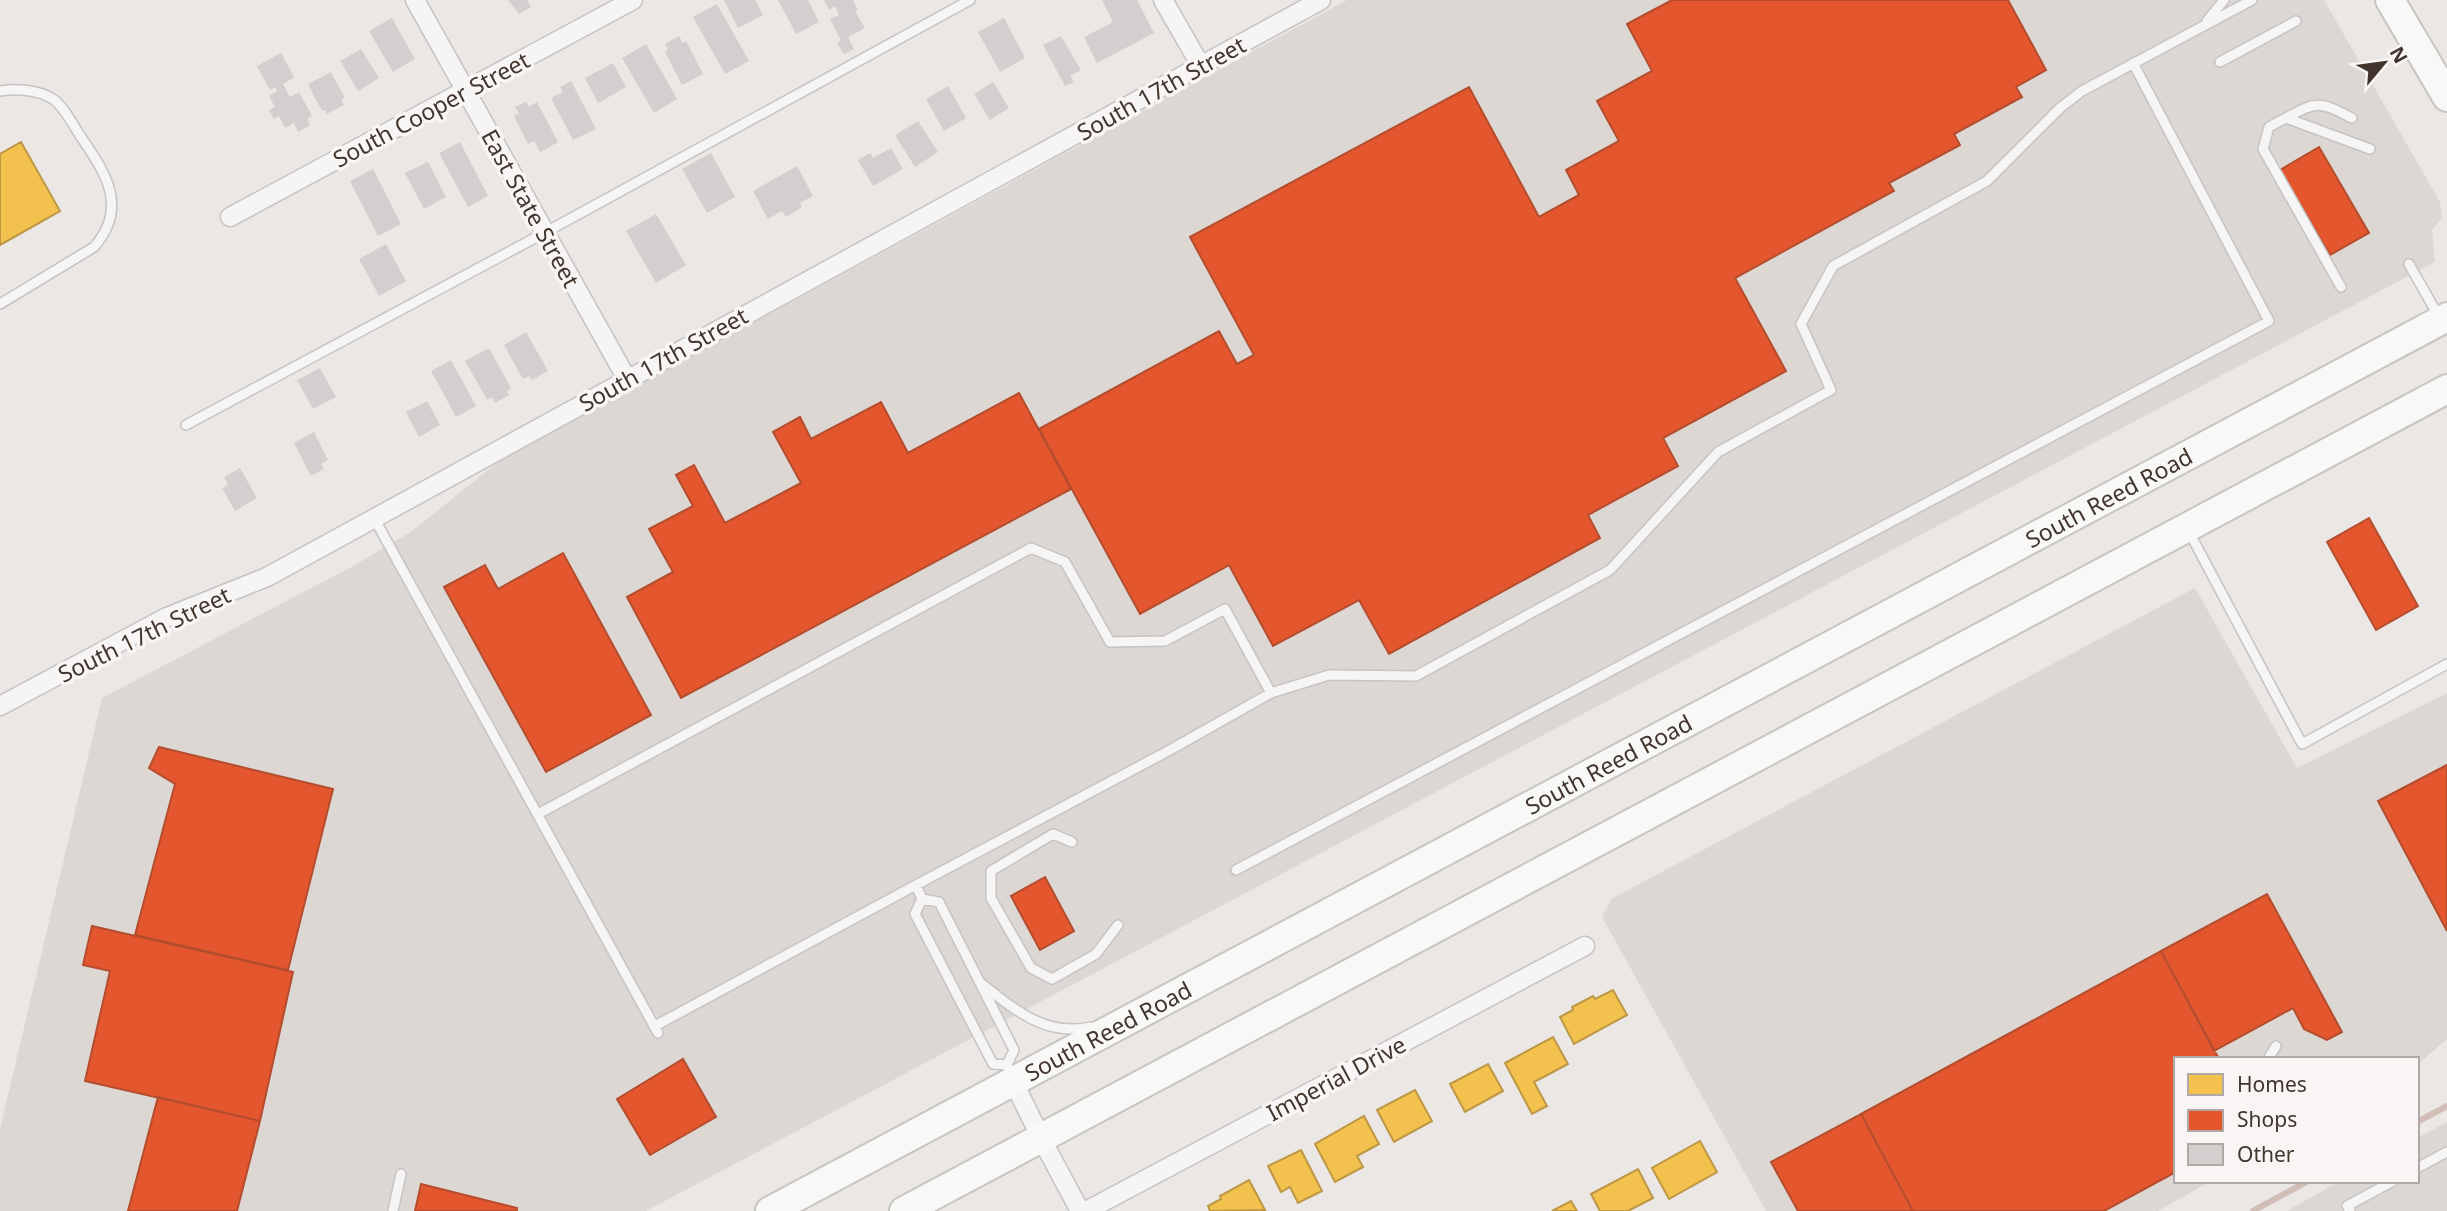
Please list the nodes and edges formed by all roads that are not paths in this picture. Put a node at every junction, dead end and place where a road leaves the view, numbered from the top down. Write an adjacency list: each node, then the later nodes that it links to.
1 (415, 0): 15 (street, East State Street)
2 (633, 0): 15 (street, South Cooper Street)
3 (970, 0): 21 (lane)
4 (1163, 0): 13 (street)
5 (1321, 0): 13 (street, South 17th Street)
6 (2224, 0): 10 (lane)
7 (2252, 0): 10 (lane)
8 (2390, 0): 16 (main road)
9 (2296, 21): 11 (lane)
10 (2204, 25): 12 (lane)
11 (2220, 62)
12 (2133, 63): 32 (lane); 36 (lane)
13 (1201, 66): 26 (street, South 17th Street)
14 (0, 91): 24 (lane)
15 (466, 91): 20 (street, South Cooper Street); 21 (street, East State Street)
16 (2447, 97)
17 (2352, 117): 18 (lane)
18 (2286, 118): 19 (lane); 23 (lane)
19 (2370, 149)
20 (230, 217)
21 (546, 232): 26 (street, East State Street); 28 (lane)
22 (2409, 264): 25 (lane)
23 (2342, 288)
24 (0, 304)
25 (2444, 319): 42 (main road, South Reed Road)
26 (627, 379): 29 (street, South 17th Street)
27 (2447, 389): 30 (main road)
28 (186, 425)
29 (374, 518): 33 (street, South 17th Street); 34 (lane)
30 (2187, 528): 31 (lane); 46 (main road)
31 (2447, 664)
32 (1271, 693): 34 (lane); 37 (lane)
33 (0, 706)
34 (538, 814): 37 (lane)
35 (1072, 842): 39 (lane)
36 (1236, 870)
37 (916, 885): 38 (lane)
38 (922, 899): 41 (lane); 45 (lane)
39 (1118, 925)
40 (1586, 946): 55 (street, Imperial Drive)
41 (980, 983): 42 (lane); 45 (lane)
42 (1130, 1019): 45 (main road, South Reed Road)
43 (2276, 1046): 44 (lane)
44 (2269, 1057)
45 (1010, 1073): 46 (street); 52 (main road, South Reed Road)
46 (1041, 1138): 53 (main road); 54 (street)
47 (2447, 1152): 48 (lane)
48 (2419, 1167)
49 (401, 1174): 51 (lane)
50 (2389, 1183): 56 (lane)
51 (394, 1211)
52 (770, 1211)
53 (904, 1211)
54 (1080, 1211)
55 (1086, 1211)
56 (2350, 1211)

